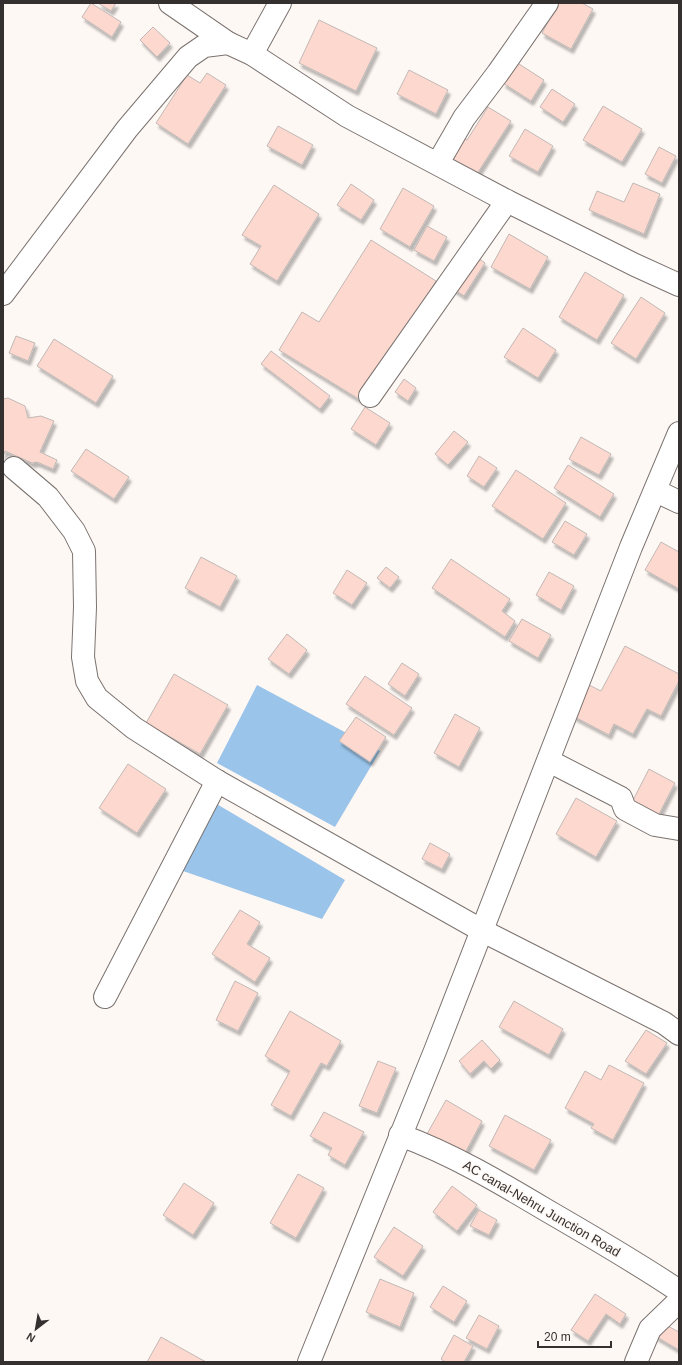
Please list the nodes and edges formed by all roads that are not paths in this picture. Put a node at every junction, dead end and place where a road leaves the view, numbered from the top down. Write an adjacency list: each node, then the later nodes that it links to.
1 (170, 3): 4 (street)
2 (280, 3): 5 (street)
3 (547, 3): 6 (street)
4 (228, 43): 5 (street); 9 (street)
5 (252, 54): 6 (street)
6 (438, 163): 7 (street)
7 (507, 201): 8 (street); 10 (street)
8 (679, 285)
9 (3, 294)
10 (370, 396)
11 (679, 434): 13 (street)
12 (14, 468): 16 (street)
13 (656, 491): 14 (street); 15 (street)
14 (679, 502)
15 (549, 761): 17 (street); 18 (street)
16 (217, 781): 18 (street); 19 (street)
17 (679, 829)
18 (481, 930): 20 (street); 21 (street)
19 (104, 997)
20 (679, 1034)
21 (400, 1135): 22 (street, AC canal-Nehru Junction Road); 24 (street)
22 (679, 1291)
23 (679, 1301): 25 (street)
24 (309, 1362)
25 (636, 1362)

